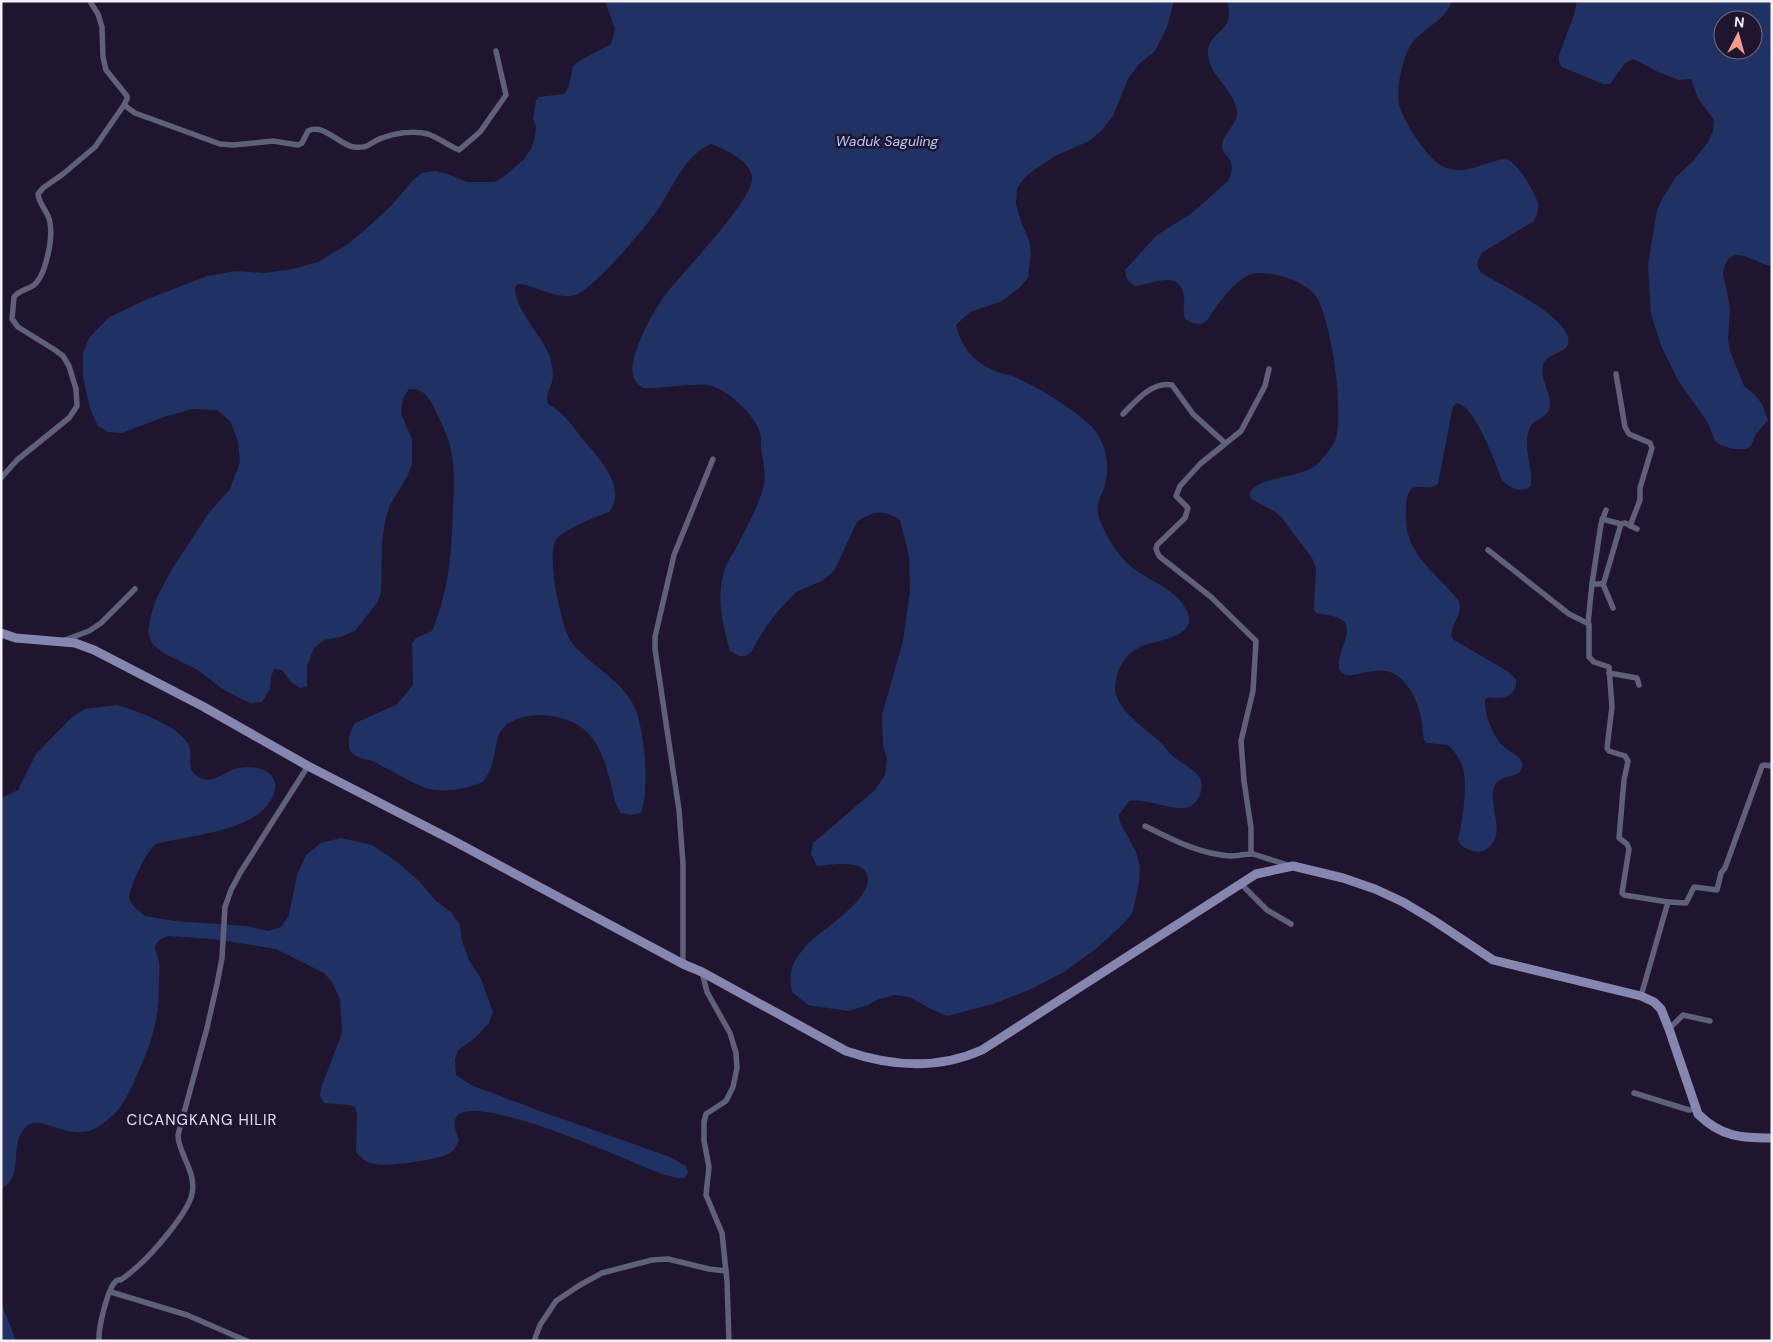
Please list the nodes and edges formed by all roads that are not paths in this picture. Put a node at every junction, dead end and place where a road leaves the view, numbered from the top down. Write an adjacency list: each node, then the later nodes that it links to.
1 (91, 3): 3 (street)
2 (496, 51): 3 (street)
3 (124, 105): 9 (street)
4 (1269, 369): 7 (street)
5 (1616, 374): 13 (street)
6 (1123, 414): 7 (street)
7 (1225, 443): 28 (street)
8 (713, 459): 33 (street)
9 (1, 478)
10 (1606, 510): 11 (street)
11 (1602, 519): 12 (street); 16 (street)
12 (1621, 524): 13 (street); 17 (street)
13 (1630, 526): 14 (street)
14 (1637, 529)
15 (1488, 550): 20 (street)
16 (1592, 584): 17 (street); 20 (street)
17 (1603, 584): 19 (street)
18 (135, 589): 22 (street)
19 (1613, 608)
20 (1588, 623): 23 (street)
21 (1, 633): 22 (main road)
22 (60, 642): 26 (main road)
23 (1609, 673): 24 (street); 31 (street)
24 (1640, 685)
25 (1772, 764): 31 (street)
26 (308, 766): 33 (main road); 42 (street)
27 (1145, 826): 28 (street)
28 (1253, 854): 29 (street)
29 (1293, 866): 30 (main road); 35 (main road)
30 (1240, 884): 32 (street); 34 (main road)
31 (1668, 902): 35 (street)
32 (1291, 924)
33 (683, 964): 34 (main road)
34 (702, 972): 41 (street)
35 (1641, 996): 37 (main road)
36 (1710, 1021): 37 (street)
37 (1669, 1029): 39 (main road)
38 (1634, 1093): 39 (street)
39 (1695, 1109): 40 (main road)
40 (1772, 1138)
41 (726, 1271): 45 (street); 46 (street)
42 (111, 1292): 43 (street); 44 (street)
43 (99, 1341)
44 (247, 1341)
45 (534, 1341)
46 (729, 1341)

